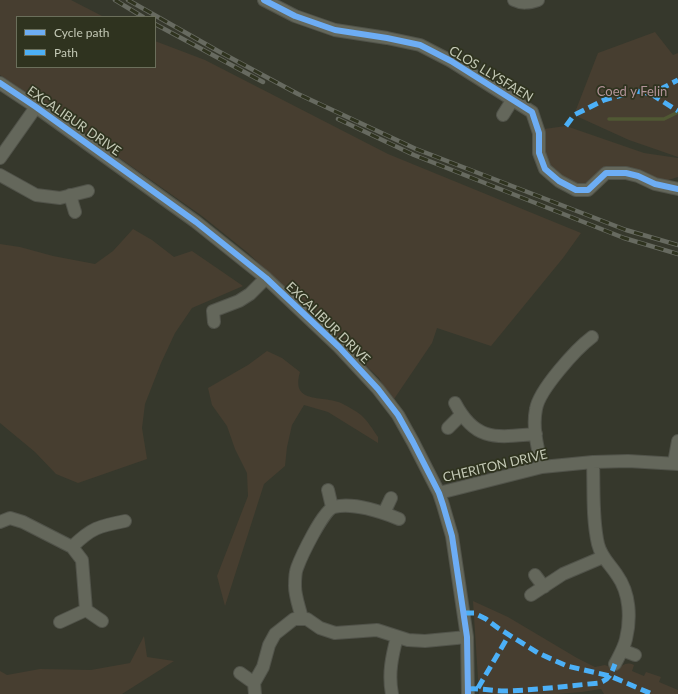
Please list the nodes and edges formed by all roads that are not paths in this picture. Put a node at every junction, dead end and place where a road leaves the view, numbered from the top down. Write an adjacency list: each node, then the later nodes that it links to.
1 (264, 0): 5 (street, CLOS LLYSFAEN)
2 (514, 0): 3 (street)
3 (538, 0)
4 (0, 83): 6 (street, EXCALIBUR DRIVE)
5 (513, 99): 7 (street, CLOS LLYSFAEN); 10 (street, CLOS LLYSFAEN)
6 (36, 107): 8 (street); 14 (street, EXCALIBUR DRIVE)
7 (503, 115)
8 (0, 158)
9 (0, 175): 12 (street)
10 (678, 189)
11 (88, 191): 12 (street)
12 (70, 195): 13 (street)
13 (75, 212)
14 (266, 278): 15 (street); 26 (street, EXCALIBUR DRIVE)
15 (214, 322)
16 (592, 337): 20 (street)
17 (455, 403): 18 (street)
18 (461, 415): 19 (street); 20 (street)
19 (448, 428)
20 (536, 434): 24 (street)
21 (678, 441): 23 (street)
22 (592, 462): 23 (street, CHERITON DRIVE); 24 (street, CHERITON DRIVE); 34 (street)
23 (676, 464)
24 (542, 467): 26 (street, CHERITON DRIVE)
25 (328, 490): 28 (street)
26 (439, 493): 43 (street, EXCALIBUR DRIVE)
27 (391, 498): 29 (street)
28 (332, 507): 29 (street); 39 (street)
29 (384, 513): 30 (street)
30 (399, 519)
31 (125, 521): 33 (street)
32 (0, 522): 33 (street)
33 (72, 547): 38 (street)
34 (603, 557): 36 (street); 44 (street)
35 (535, 575): 36 (street)
36 (544, 587): 37 (street)
37 (531, 596)
38 (86, 610): 40 (street); 41 (street)
39 (302, 619): 42 (street); 48 (street)
40 (102, 621)
41 (60, 622)
42 (397, 636): 43 (street); 49 (street)
43 (467, 637): 50 (street, EXCALIBUR DRIVE)
44 (622, 650): 45 (street); 46 (street)
45 (634, 655)
46 (615, 664)
47 (240, 673): 48 (street)
48 (254, 689)
49 (392, 694)
50 (468, 694)

